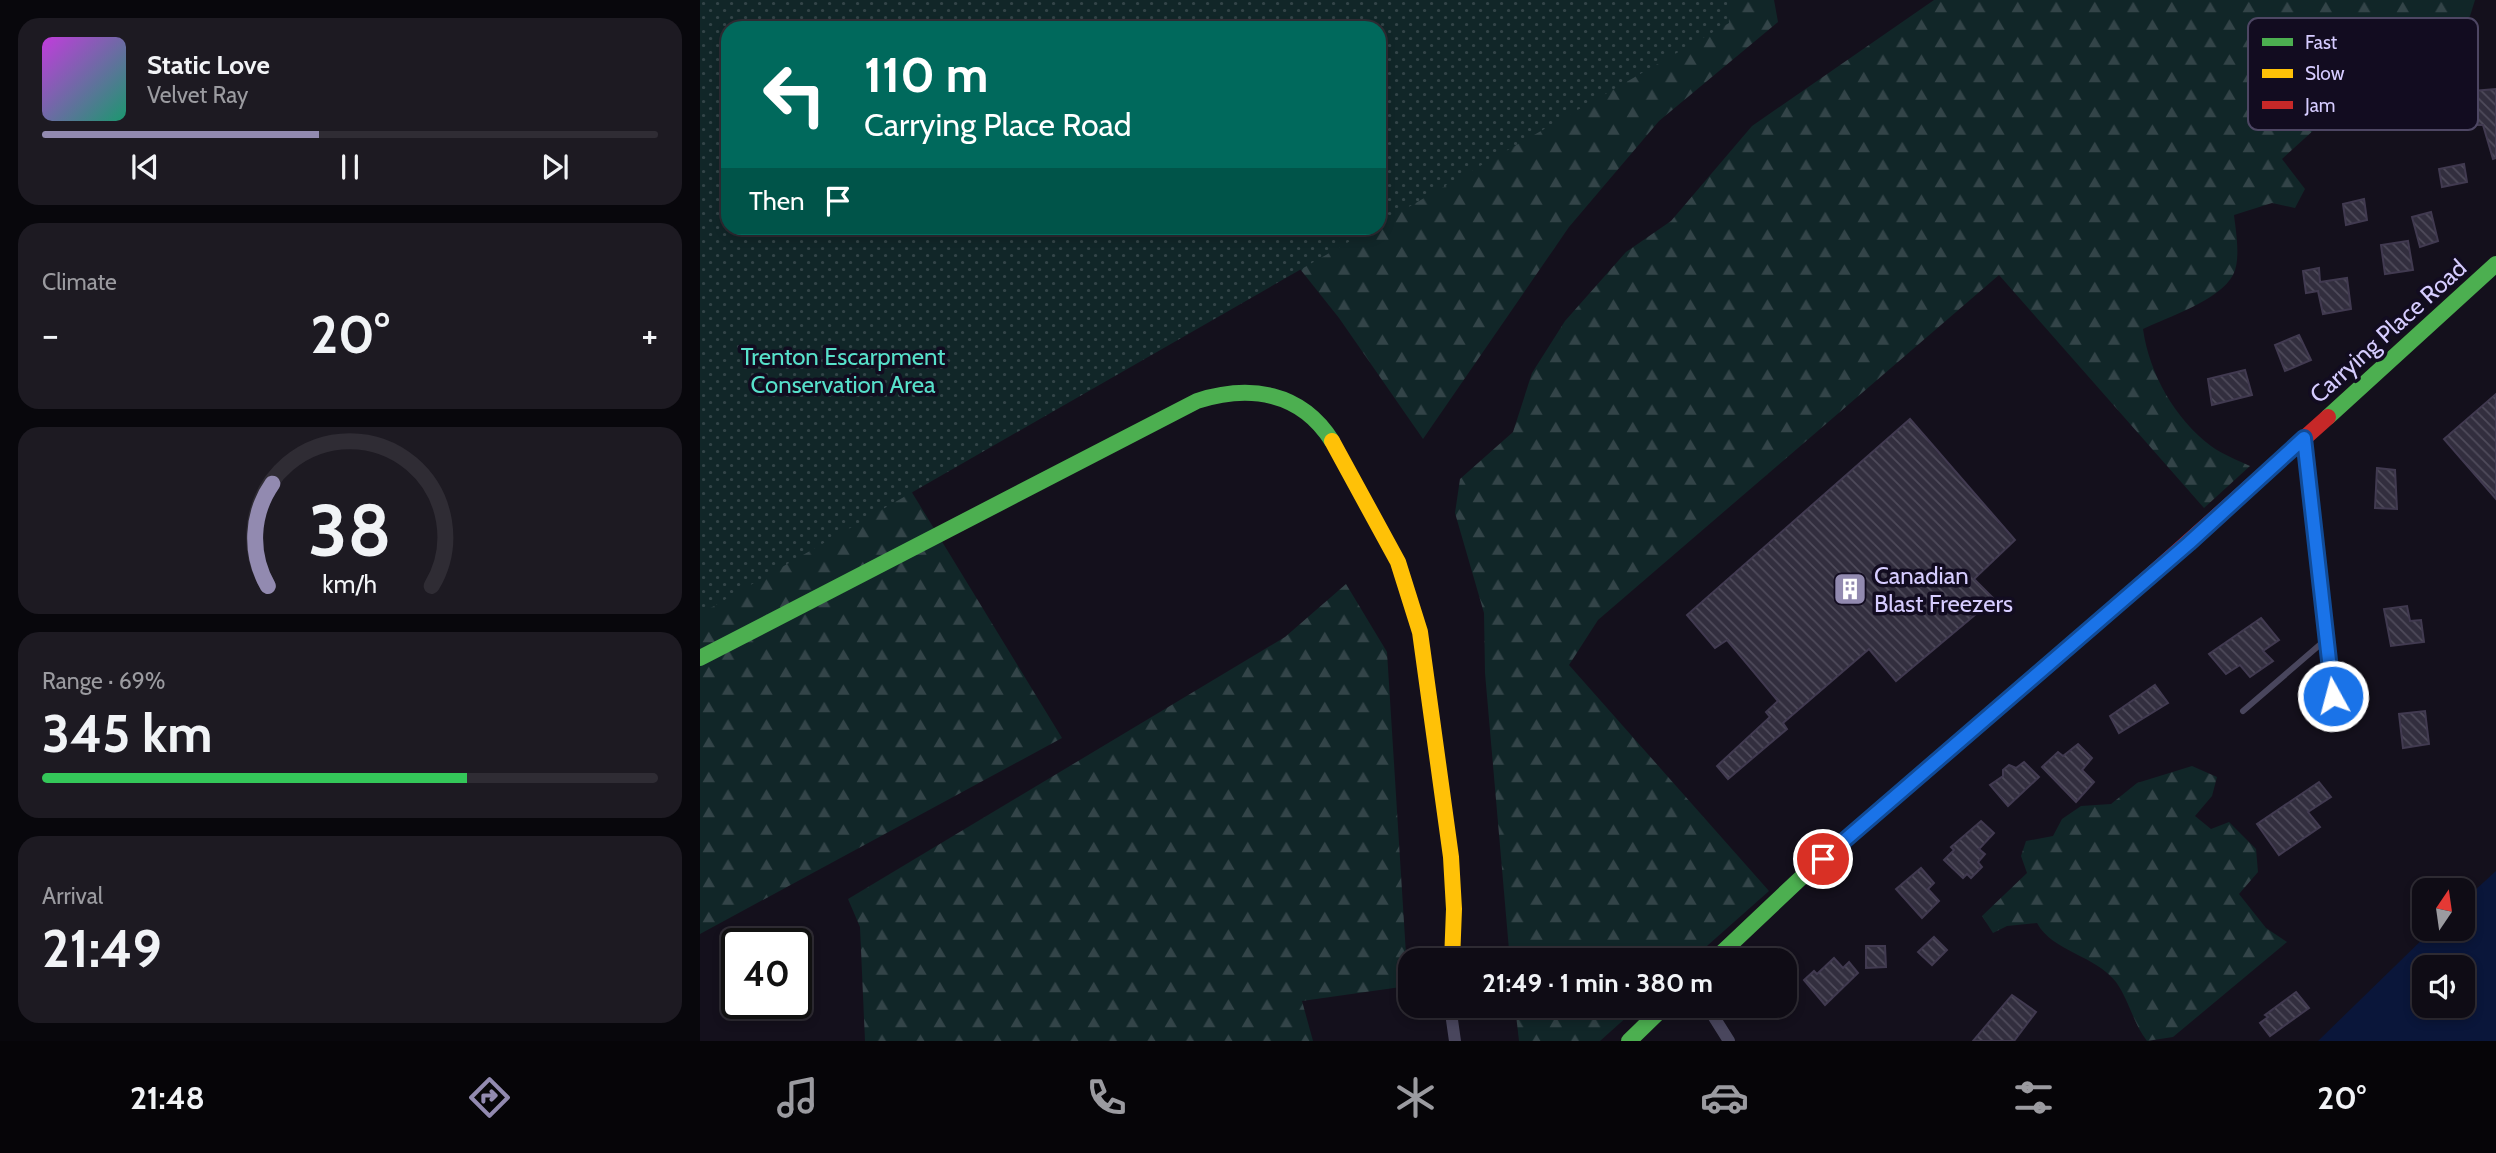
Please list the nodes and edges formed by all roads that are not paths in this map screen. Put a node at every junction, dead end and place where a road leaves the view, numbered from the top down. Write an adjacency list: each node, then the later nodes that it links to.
1 (2496, 264): 2 (street, Carrying Place Road)
2 (2304, 438): 3 (street); 8 (street, Carrying Place Road)
3 (2326, 639): 5 (street); 6 (lane)
4 (700, 658): 7 (street)
5 (2333, 696)
6 (2243, 711)
7 (1453, 948)
8 (1727, 948)
9 (1452, 1018): 12 (street)
10 (1653, 1018): 13 (street)
11 (1715, 1018): 14 (street)
12 (1455, 1041)
13 (1629, 1041)
14 (1729, 1041)

